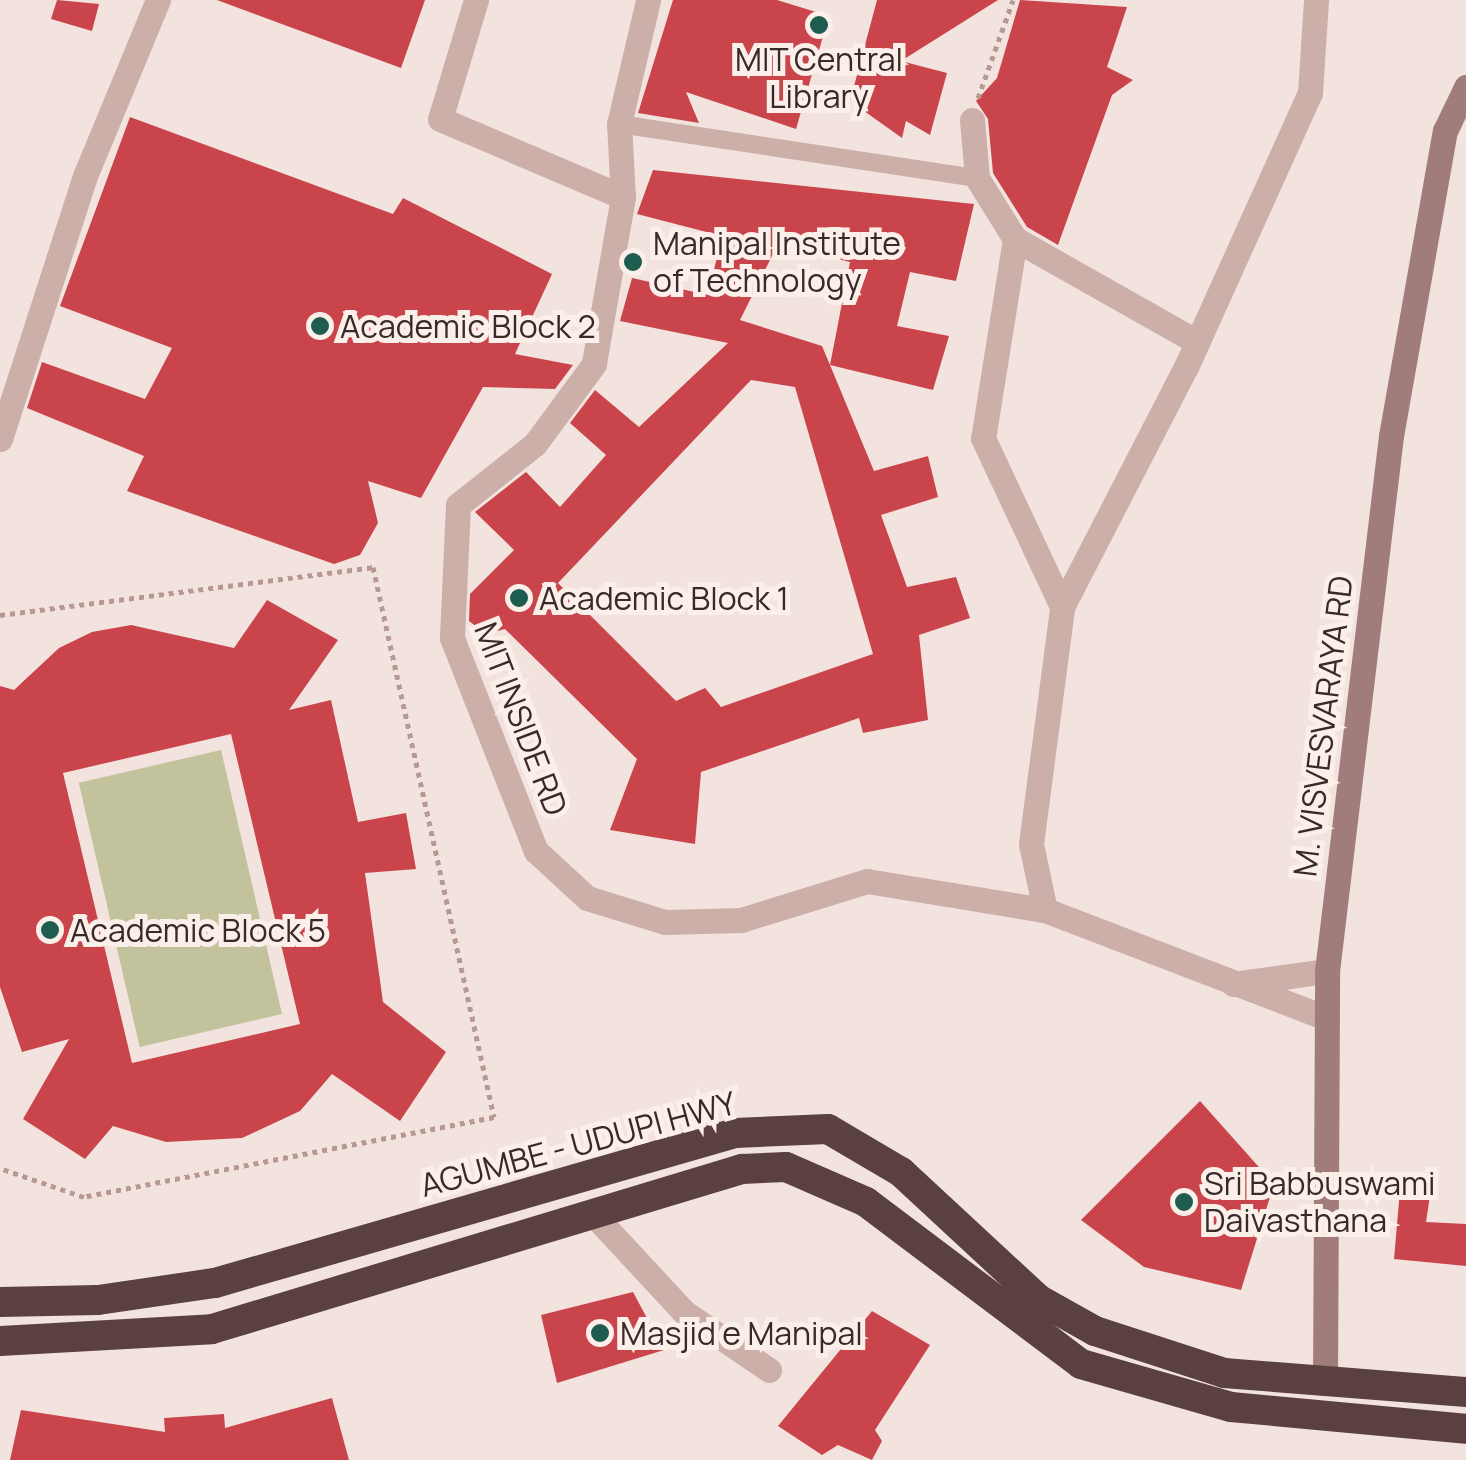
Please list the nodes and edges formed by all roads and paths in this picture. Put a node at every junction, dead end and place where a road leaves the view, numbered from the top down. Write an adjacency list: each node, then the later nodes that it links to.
1 (158, 0): 13 (street)
2 (476, 0): 10 (street)
3 (648, 0): 8 (street, MIT INSIDE RD)
4 (1013, 0): 7 (path)
5 (1316, 0): 12 (street)
6 (1466, 87): 17 (street, M. VISVESVARAYA RD)
7 (972, 120): 9 (street)
8 (619, 124): 9 (lane); 10 (street, MIT INSIDE RD)
9 (977, 178): 11 (street)
10 (623, 197): 16 (street, MIT INSIDE RD)
11 (1015, 239): 12 (street); 14 (street)
12 (1197, 342): 14 (street)
13 (0, 438)
14 (1062, 607): 16 (street)
15 (0, 614): 20 (path)
16 (1045, 910): 18 (street, MIT INSIDE RD)
17 (1327, 971): 18 (street); 19 (street, M. VISVESVARAYA RD)
18 (1228, 985): 19 (street, MIT INSIDE RD)
19 (1327, 1018): 25 (street, M. VISVESVARAYA RD)
20 (0, 1168)
21 (593, 1214): 23 (highway, AGUMBE - UDUPI HWY); 24 (street); 27 (highway, AGUMBE - UDUPI HWY)
22 (0, 1302): 25 (highway, AGUMBE - UDUPI HWY)
23 (0, 1342)
24 (770, 1370)
25 (1326, 1383): 26 (highway, AGUMBE - UDUPI HWY); 27 (highway)
26 (1466, 1392)
27 (1326, 1420): 28 (highway, AGUMBE - UDUPI HWY)
28 (1466, 1429)

